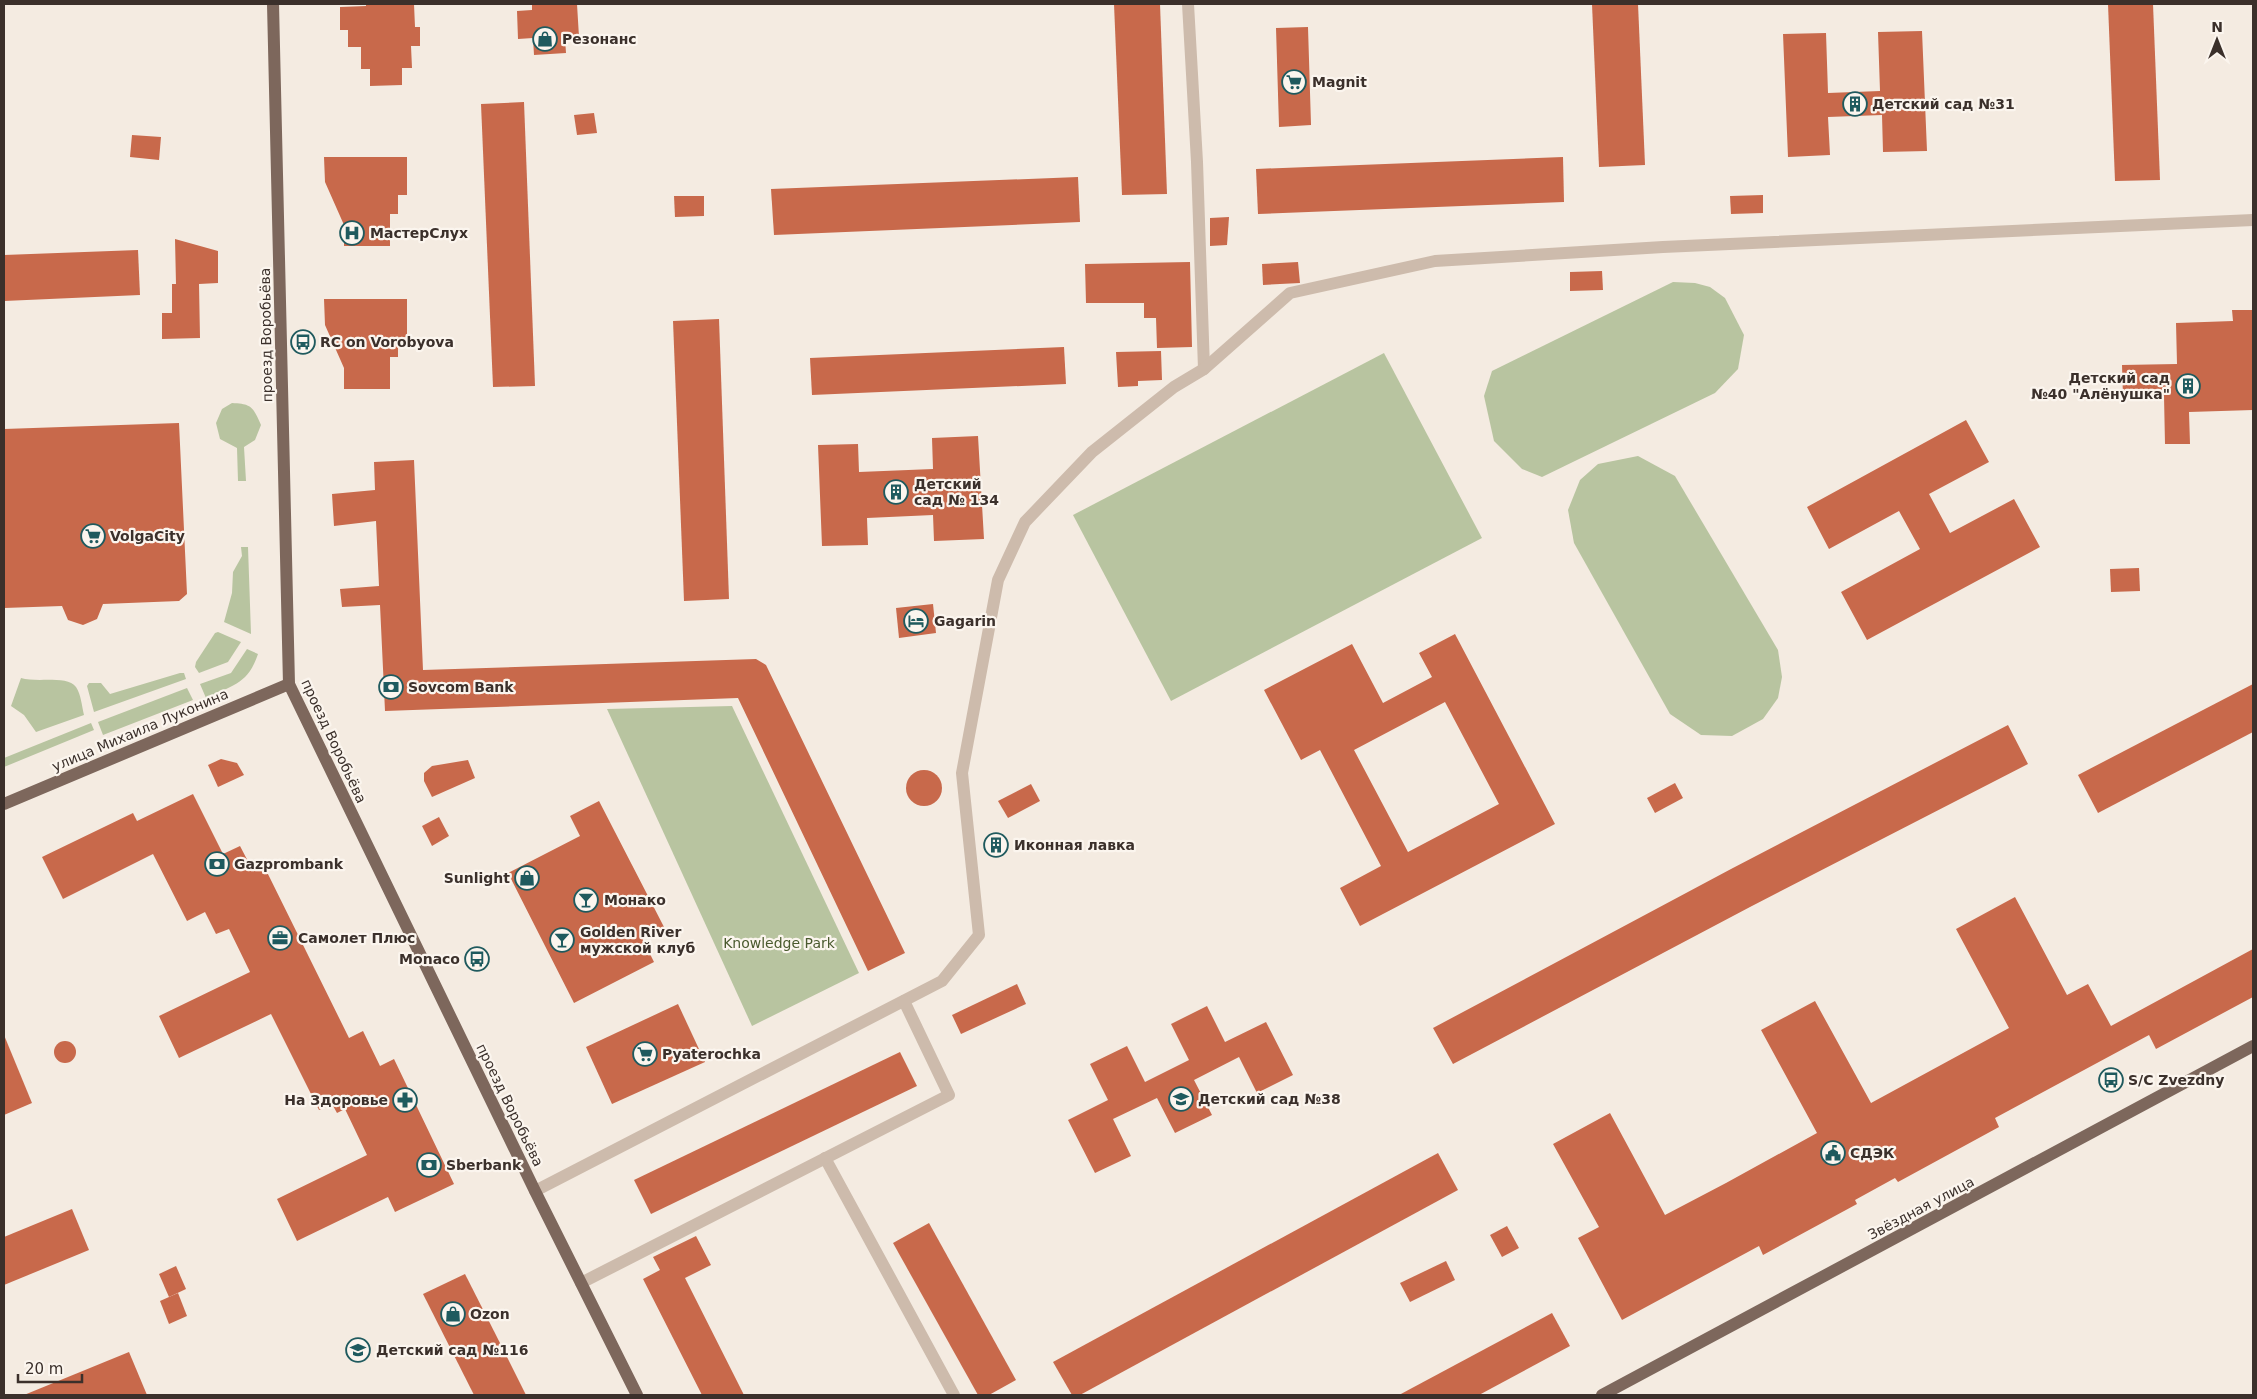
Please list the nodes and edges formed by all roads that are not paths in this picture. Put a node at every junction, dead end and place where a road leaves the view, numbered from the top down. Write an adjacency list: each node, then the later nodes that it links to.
1 (273, 4): 5 (main road, проезд Воробьёва)
2 (1188, 4): 4 (street)
3 (2253, 220): 4 (street)
4 (1204, 369): 7 (street)
5 (289, 684): 6 (main road, улица Михаила Луконина); 10 (main road, проезд Воробьёва)
6 (4, 804)
7 (904, 1001): 9 (street); 10 (street)
8 (2253, 1046): 14 (main road, Звёздная улица)
9 (825, 1158): 11 (street); 13 (street)
10 (535, 1191): 11 (main road, проезд Воробьёва)
11 (581, 1283): 12 (main road, проезд Воробьёва)
12 (637, 1395)
13 (954, 1395)
14 (1602, 1395)

